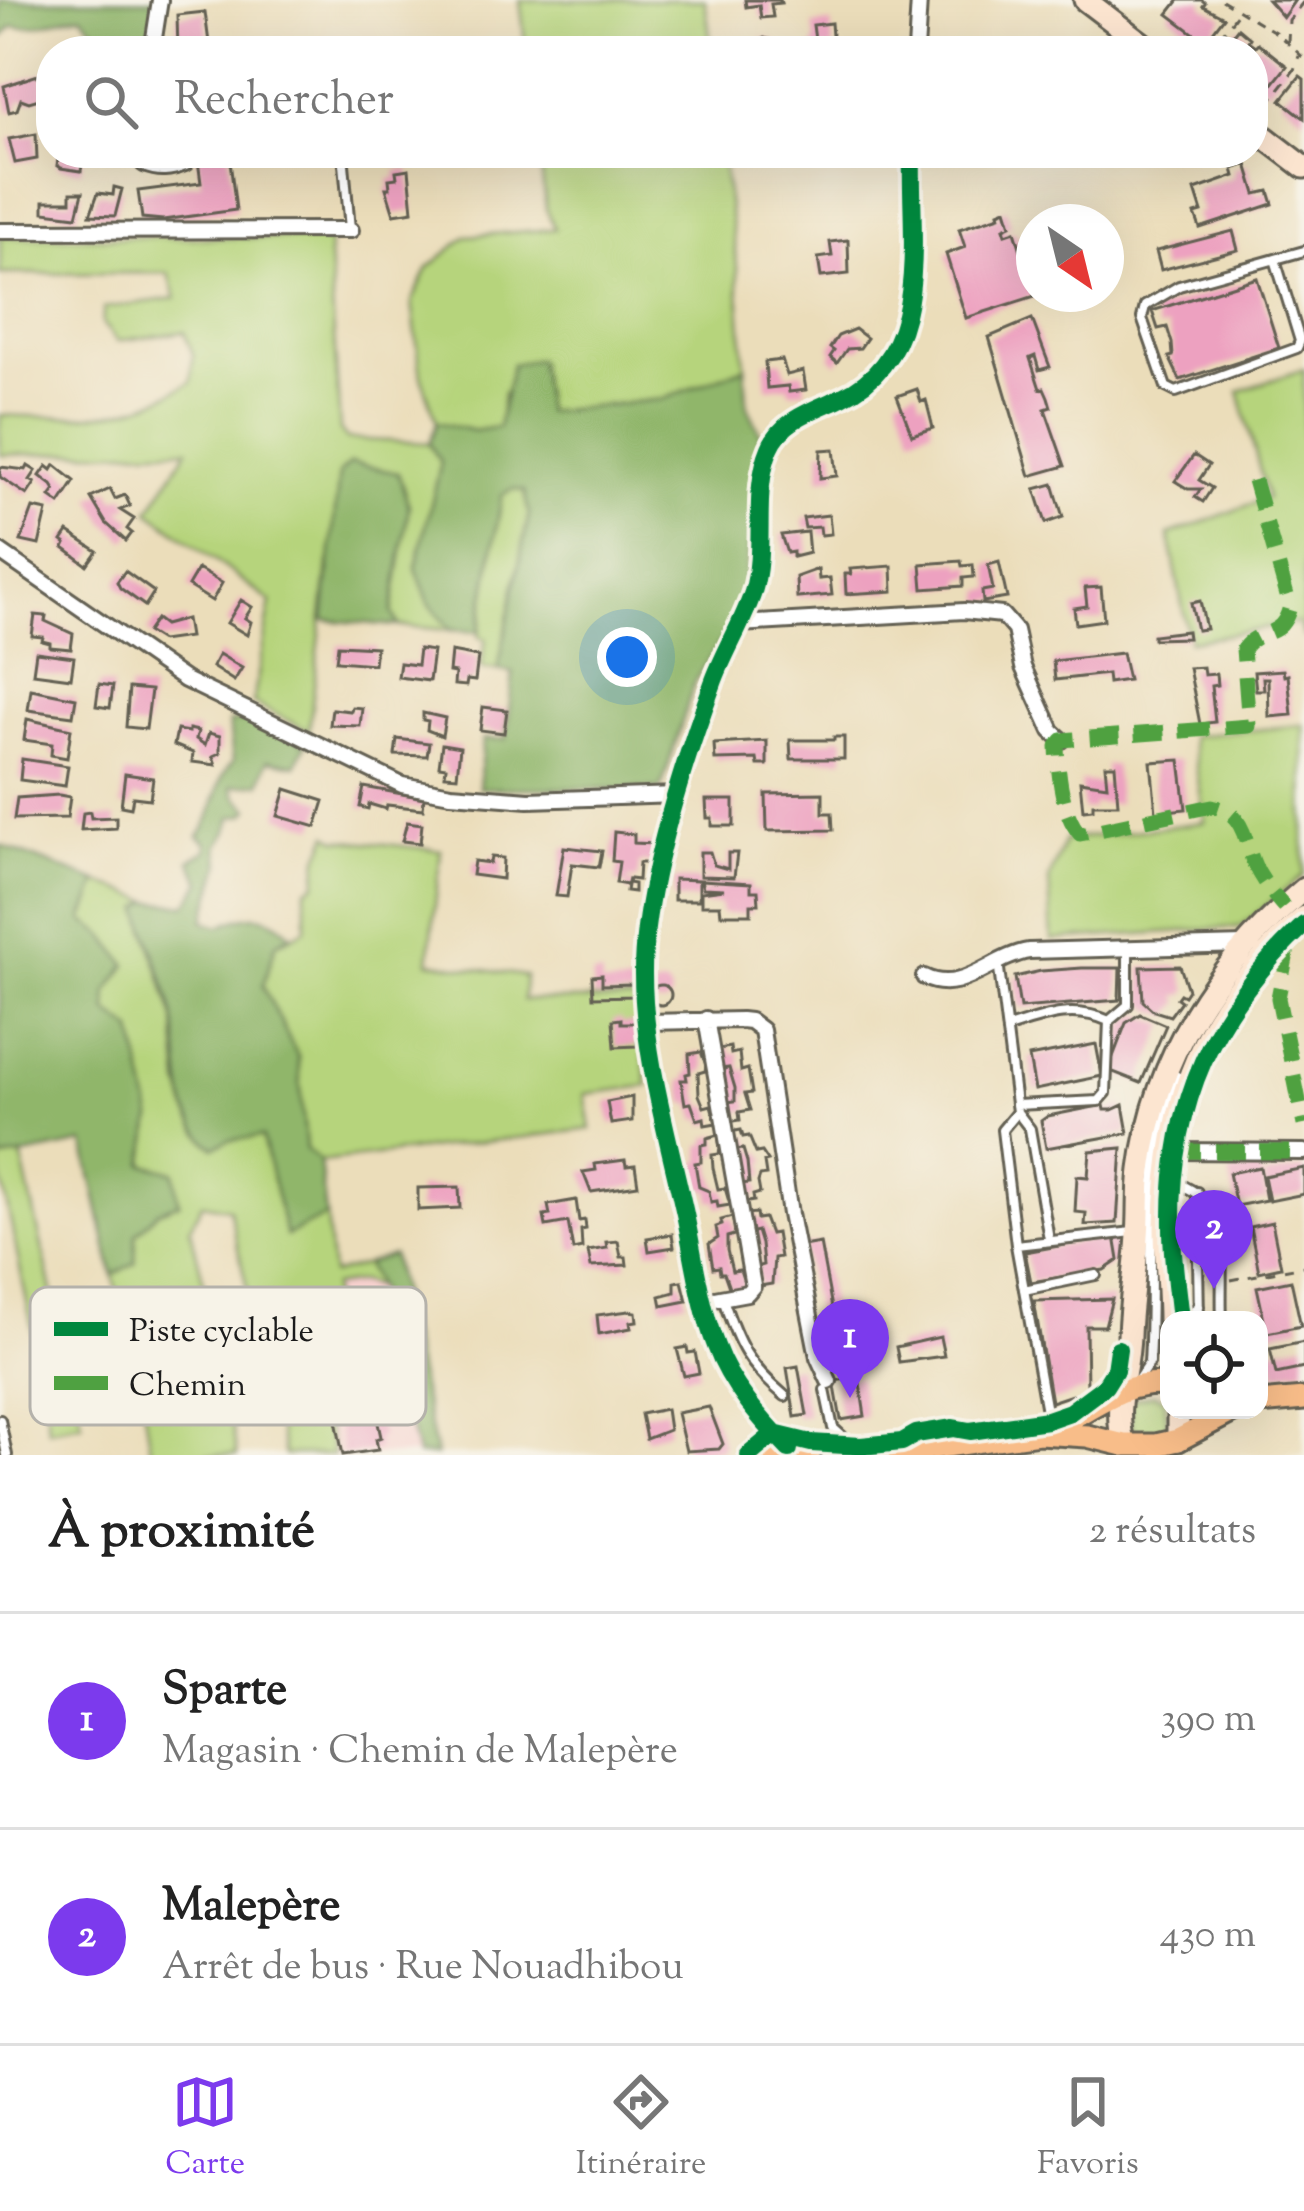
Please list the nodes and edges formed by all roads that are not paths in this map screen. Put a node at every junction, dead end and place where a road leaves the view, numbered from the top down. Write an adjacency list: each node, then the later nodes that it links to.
1 (160, 0): 4 (street)
2 (919, 0): 5 (street)
3 (1085, 0): 6 (street)
4 (154, 36)
5 (917, 36)
6 (1132, 36)
7 (1268, 139): 8 (street)
8 (1304, 167)
9 (345, 168): 11 (lane)
10 (912, 168): 18 (street)
11 (351, 230): 12 (street)
12 (0, 231)
13 (1304, 250): 14 (lane)
14 (1275, 259): 16 (lane); 16 (lane)
15 (1304, 309): 16 (lane)
16 (1293, 313)
17 (0, 552): 20 (street)
18 (739, 624): 19 (street); 20 (street)
19 (1062, 740)
20 (677, 796): 32 (street)
21 (1304, 890): 24 (street)
22 (1304, 903): 37 (lane)
23 (1304, 917): 35 (street)
24 (1244, 945): 26 (street); 29 (street)
25 (1128, 946): 26 (street); 27 (street); 31 (lane)
26 (1199, 946): 29 (street)
27 (998, 959): 28 (street); 33 (lane)
28 (924, 976)
29 (1217, 979): 39 (street)
30 (706, 1019): 32 (street); 44 (street); 53 (street)
31 (1109, 1021): 33 (lane); 34 (lane)
32 (647, 1022): 45 (street)
33 (1008, 1028): 34 (lane)
34 (1017, 1108): 40 (lane); 41 (lane)
35 (1170, 1151): 36 (street); 37 (street)
36 (1304, 1152)
37 (1161, 1180): 38 (lane); 47 (street); 51 (lane)
38 (1196, 1190): 46 (lane); 50 (lane)
39 (1138, 1232): 40 (lane); 55 (street)
40 (1049, 1239): 41 (lane)
41 (1016, 1245): 43 (lane)
42 (1096, 1275): 43 (lane)
43 (1024, 1290): 62 (lane)
44 (722, 1298): 45 (street); 56 (lane)
45 (704, 1301): 61 (street)
46 (1199, 1306): 48 (lane); 49 (lane)
47 (1168, 1311)
48 (1193, 1311)
49 (1199, 1311)
50 (1221, 1311)
51 (1149, 1363): 52 (lane); 55 (lane)
52 (1160, 1377)
53 (827, 1385): 67 (lane)
54 (1160, 1385): 55 (main road)
55 (1126, 1388): 62 (main road); 64 (street)
56 (785, 1396)
57 (1304, 1399): 58 (main road)
58 (1268, 1402)
59 (1220, 1419): 63 (main road)
60 (0, 1420): 66 (lane)
61 (765, 1424): 65 (street); 65 (street)
62 (1044, 1431): 64 (main road); 67 (main road)
63 (1176, 1447): 64 (main road)
64 (1127, 1450)
65 (790, 1454)
66 (7, 1455)
67 (858, 1455)

